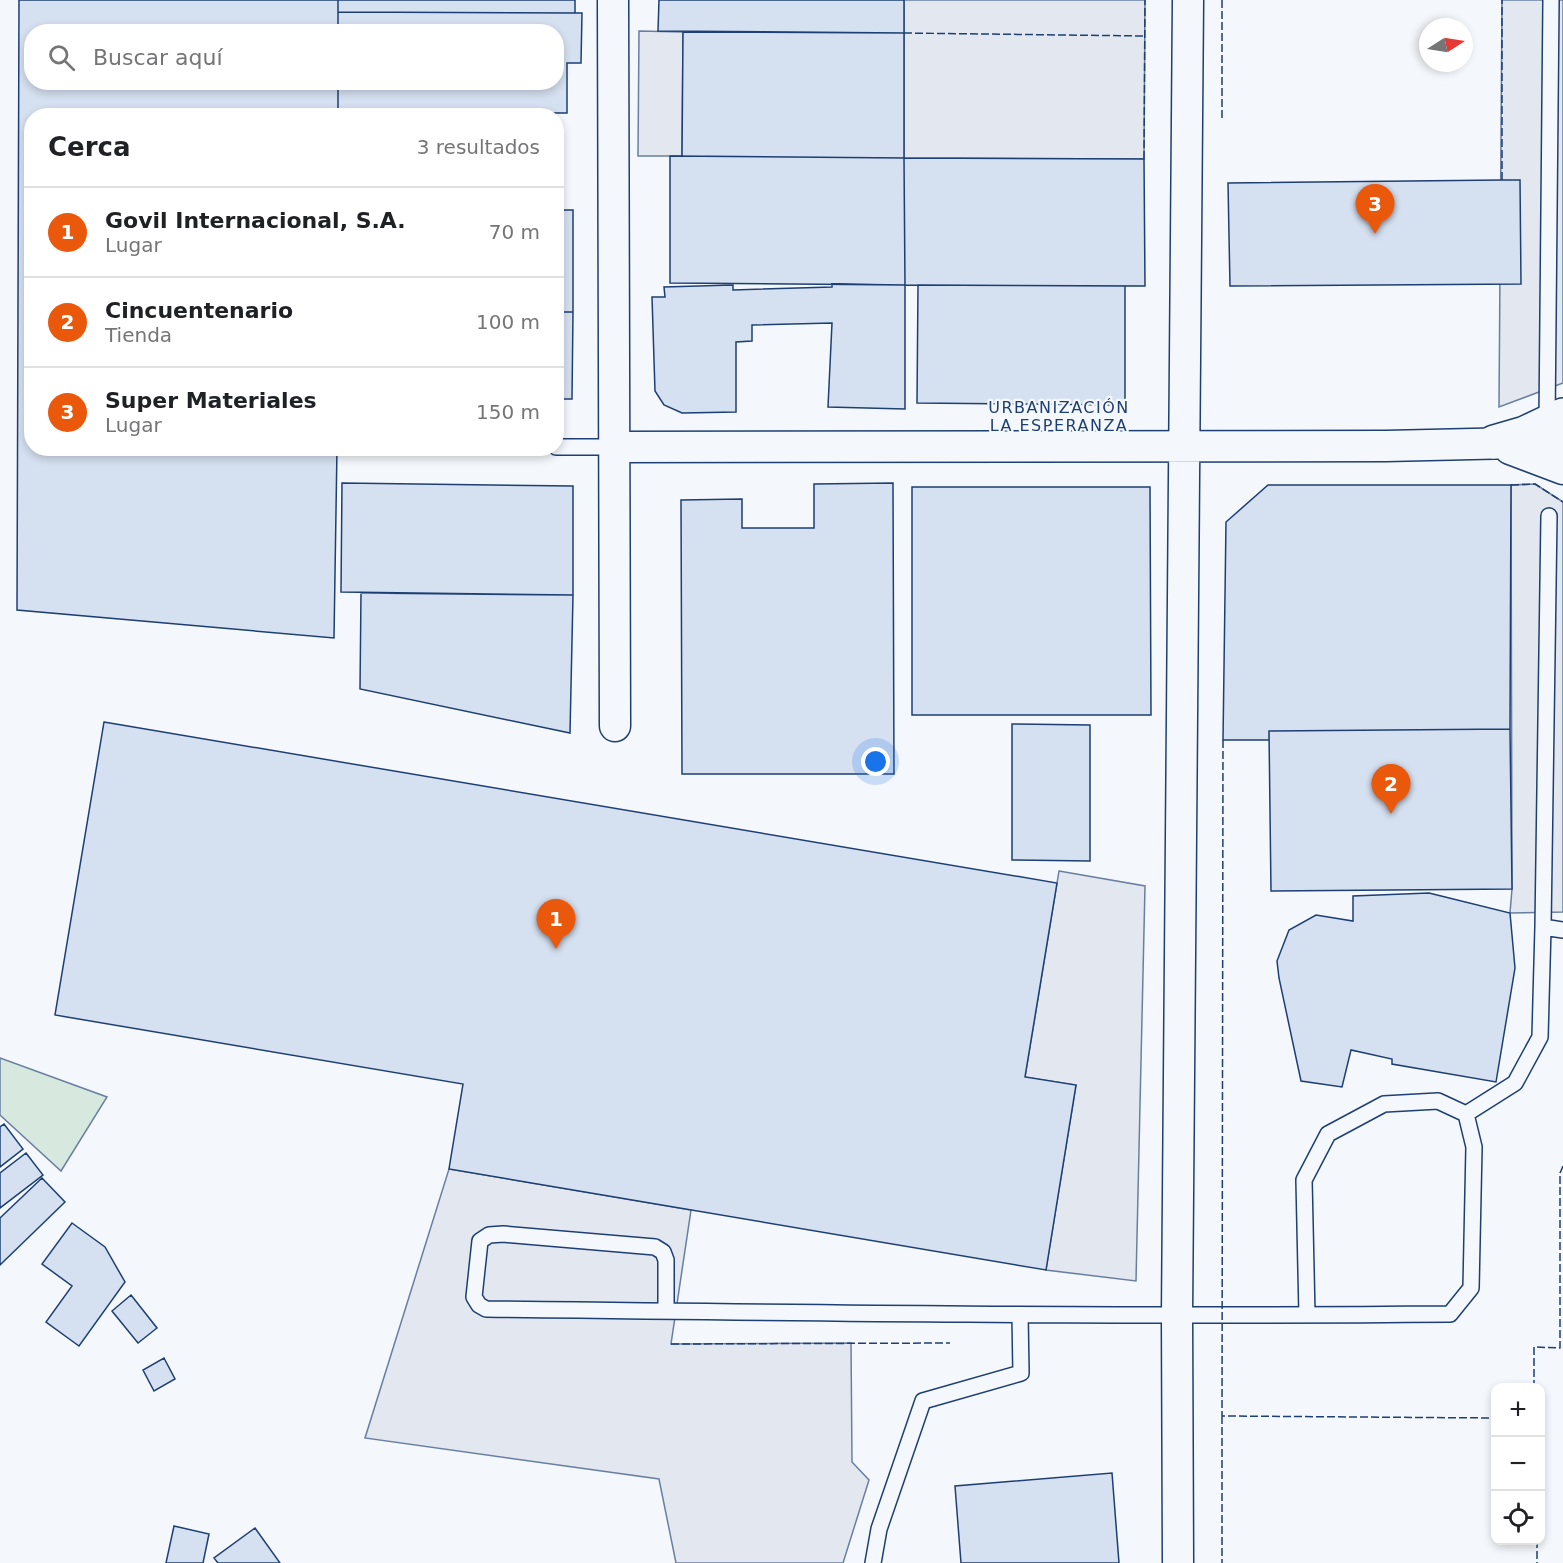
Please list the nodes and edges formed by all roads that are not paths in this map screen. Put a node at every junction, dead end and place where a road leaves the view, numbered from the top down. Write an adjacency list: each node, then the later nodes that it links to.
1 (614, 0): 7 (street)
2 (1188, 0): 8 (street)
3 (1551, 0): 4 (lane)
4 (1558, 426): 5 (main road)
5 (1494, 442): 8 (street); 9 (street)
6 (564, 447): 7 (lane)
7 (615, 447): 8 (street); 11 (street)
8 (1183, 447): 17 (street)
9 (1563, 469)
10 (1549, 516): 12 (lane)
11 (615, 726)
12 (1543, 927): 13 (lane); 14 (lane)
13 (1563, 930)
14 (1466, 1114): 18 (lane); 18 (lane)
15 (666, 1311): 15 (lane); 16 (lane)
16 (1020, 1315): 17 (lane); 19 (lane)
17 (1177, 1315): 18 (lane); 20 (street)
18 (1307, 1315)
19 (873, 1563)
20 (1178, 1563)

